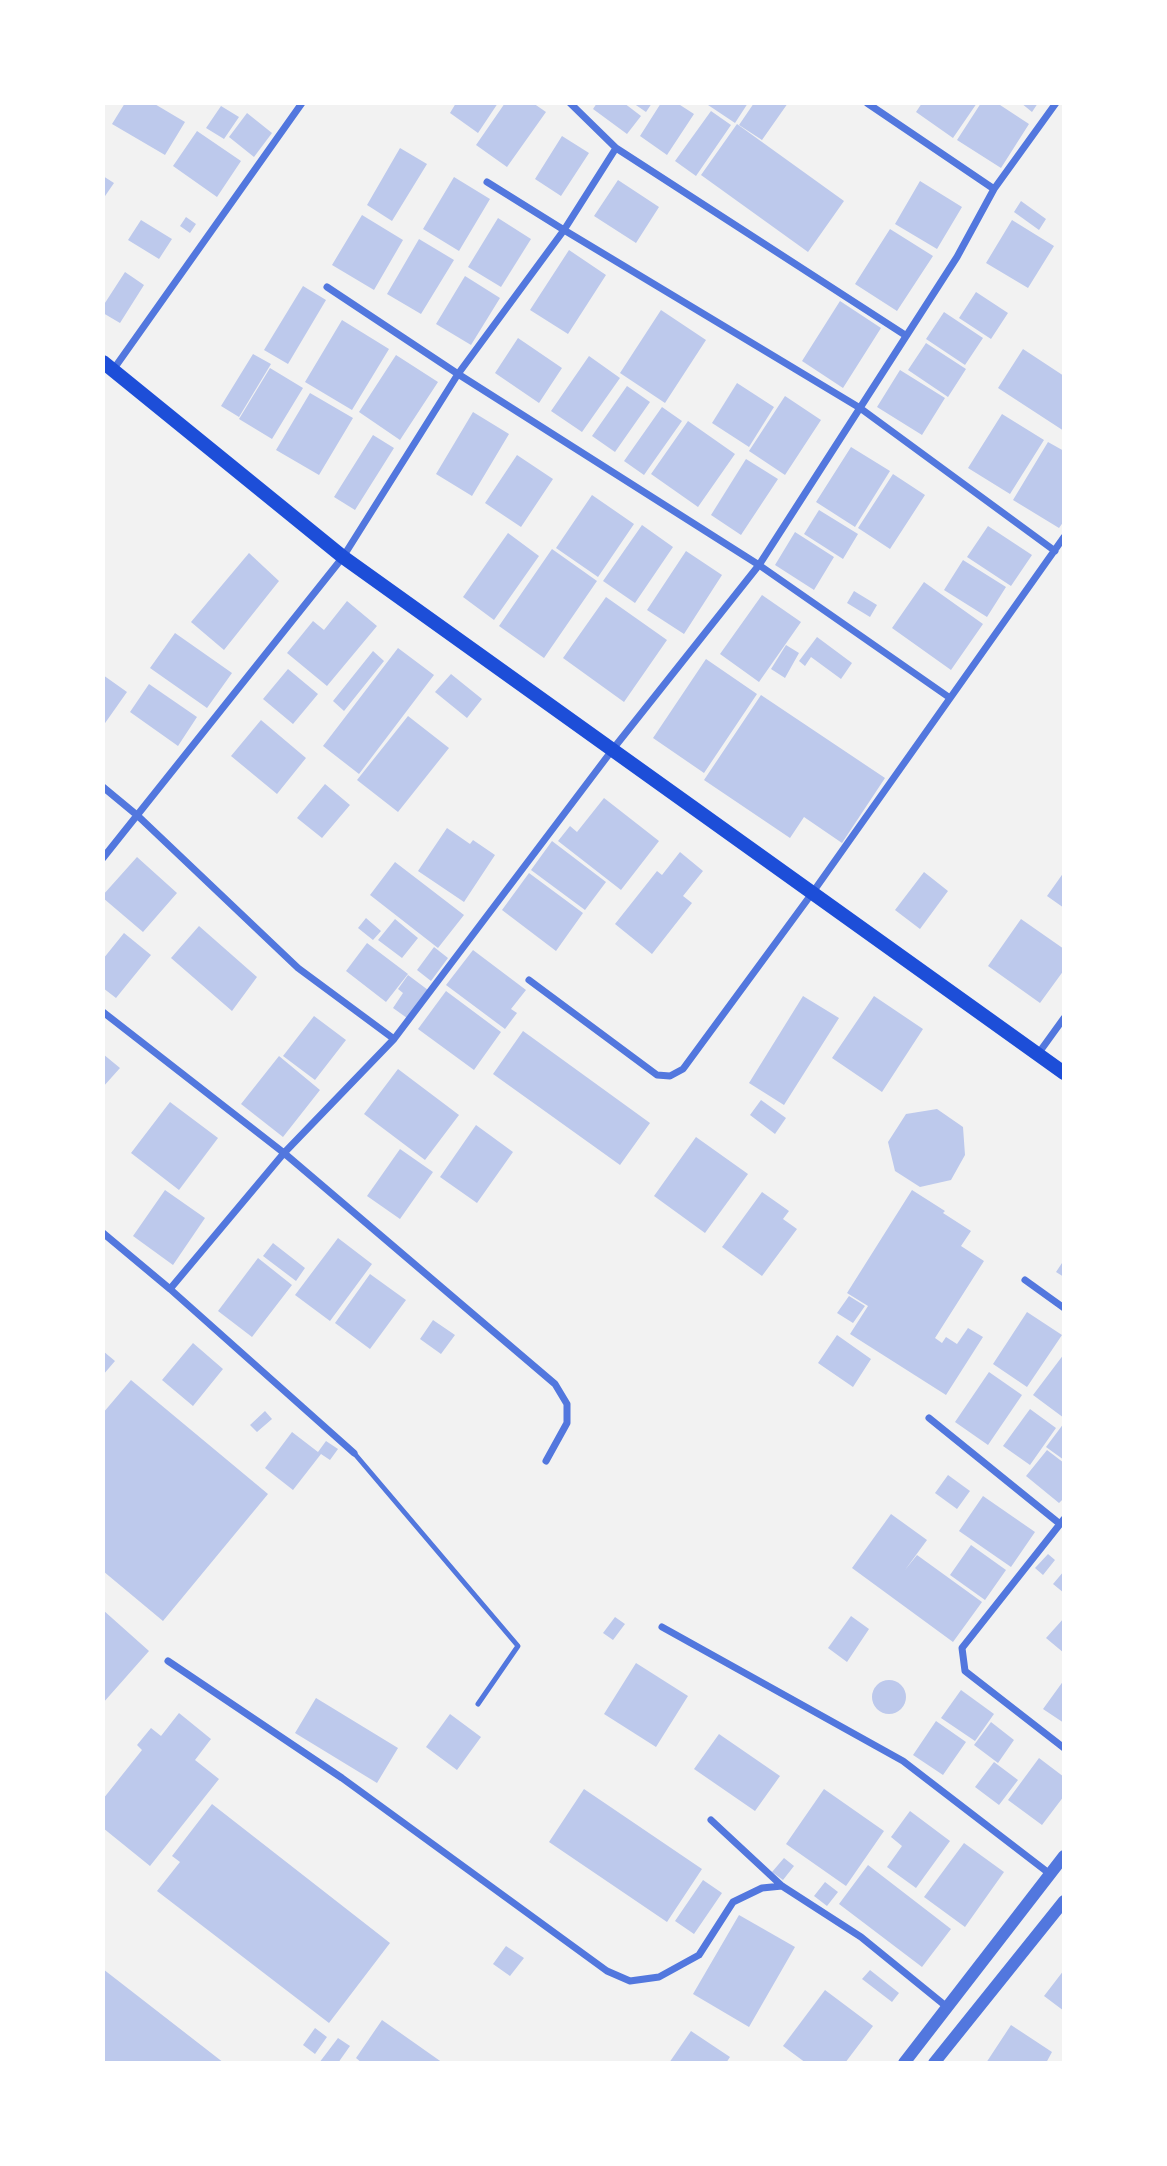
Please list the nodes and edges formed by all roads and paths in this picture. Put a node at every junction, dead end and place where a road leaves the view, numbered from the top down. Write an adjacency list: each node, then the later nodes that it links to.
1 (302, 103): 11 (street)
2 (570, 103): 5 (street)
3 (867, 103): 7 (street)
4 (1056, 103): 7 (street)
5 (616, 148): 8 (street); 10 (street)
6 (488, 182): 8 (street)
7 (994, 189): 10 (street)
8 (564, 230): 12 (street); 13 (street)
9 (327, 287): 12 (street)
10 (905, 335): 13 (street)
11 (108, 366): 16 (main road)
12 (458, 374): 16 (street); 17 (street)
13 (860, 408): 15 (street); 17 (street)
14 (1064, 537): 15 (street)
15 (1055, 551): 18 (street)
16 (343, 557): 19 (main road); 21 (street)
17 (758, 565): 18 (street); 19 (street)
18 (950, 698): 23 (street)
19 (613, 749): 23 (main road); 27 (street)
20 (103, 788): 21 (street)
21 (138, 816): 22 (street); 27 (street)
22 (103, 858)
23 (813, 892): 24 (street); 28 (main road)
24 (528, 980)
25 (103, 1012): 30 (street)
26 (1064, 1018): 28 (street)
27 (394, 1040): 30 (street)
28 (1037, 1055): 29 (main road)
29 (1064, 1073)
30 (284, 1153): 33 (street); 37 (street)
31 (103, 1233): 33 (street)
32 (1025, 1280): 34 (street)
33 (170, 1289): 36 (street)
34 (1064, 1308)
35 (929, 1418): 38 (street)
36 (354, 1453): 41 (lane)
37 (546, 1461)
38 (1062, 1521): 42 (street)
39 (662, 1627): 45 (street)
40 (168, 1661): 46 (street)
41 (478, 1704)
42 (1064, 1748)
43 (711, 1820): 46 (street)
44 (1064, 1856): 45 (street)
45 (1050, 1874): 48 (street)
46 (782, 1886): 48 (street)
47 (1064, 1901): 50 (street)
48 (947, 2007): 49 (street)
49 (904, 2063)
50 (934, 2063)

